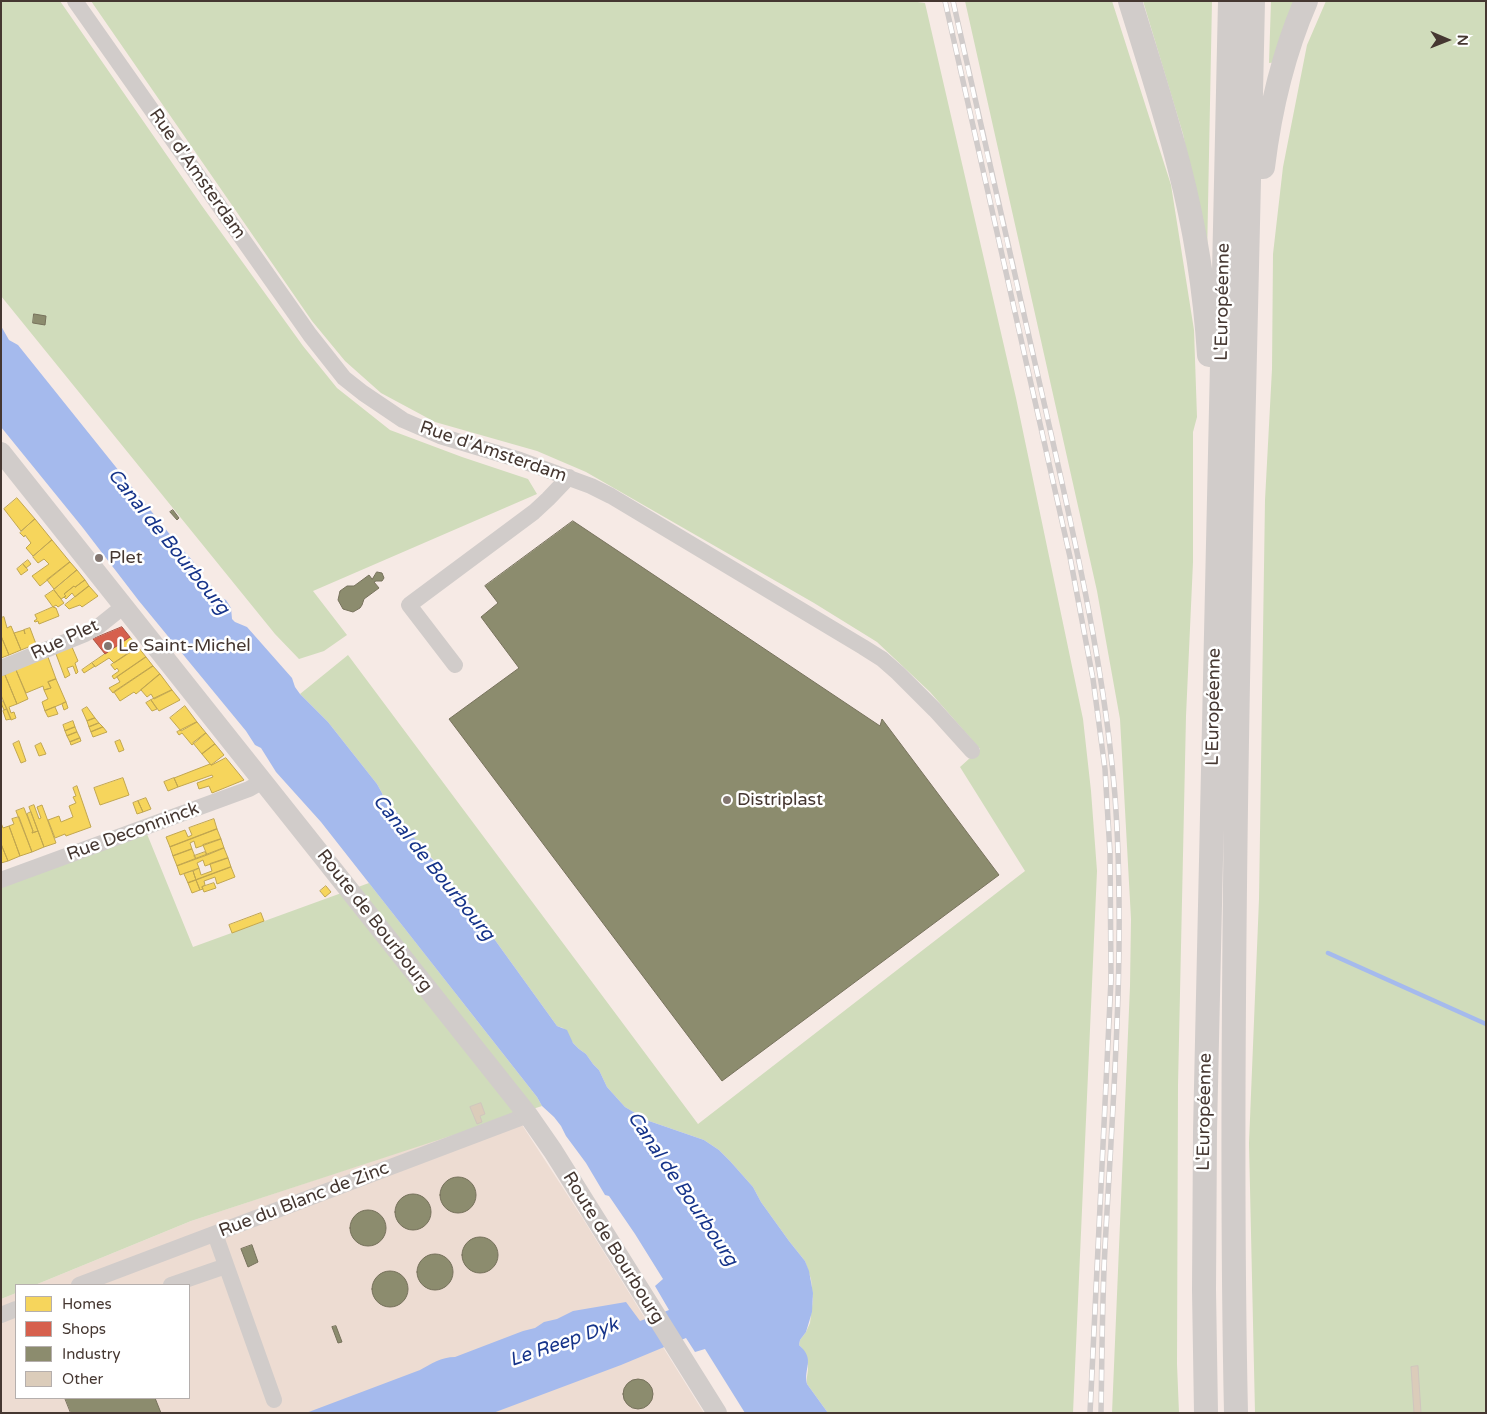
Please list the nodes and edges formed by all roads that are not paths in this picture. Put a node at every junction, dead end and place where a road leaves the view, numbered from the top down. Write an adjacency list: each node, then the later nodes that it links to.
1 (76, 1): 7 (street, Rue d'Amsterdam)
2 (1130, 1): 14 (highway)
3 (1230, 1): 14 (highway, L'Européenne)
4 (1253, 1): 9 (highway, L'Européenne)
5 (1306, 1): 9 (highway)
6 (1, 452): 8 (main road, Route de Bourbourg)
7 (569, 477): 10 (street); 12 (street, Rue d'Amsterdam)
8 (124, 606): 11 (street, Rue Plet); 13 (main road, Route de Bourbourg)
9 (1239, 656): 26 (highway, L'Européenne)
10 (455, 665)
11 (1, 668)
12 (972, 751)
13 (263, 781): 15 (street, Rue Deconninck); 16 (main road, Route de Bourbourg)
14 (1211, 804): 25 (highway, L'Européenne)
15 (1, 880)
16 (528, 1115): 17 (street, Rue du Blanc de Zinc); 24 (main road, Route de Bourbourg)
17 (215, 1234): 18 (street); 19 (street, Rue du Blanc de Zinc)
18 (226, 1266): 20 (street); 23 (street)
19 (82, 1284)
20 (174, 1284)
21 (15, 1309): 22 (street)
22 (1, 1315)
23 (274, 1400)
24 (717, 1413)
25 (1206, 1413)
26 (1236, 1413)

